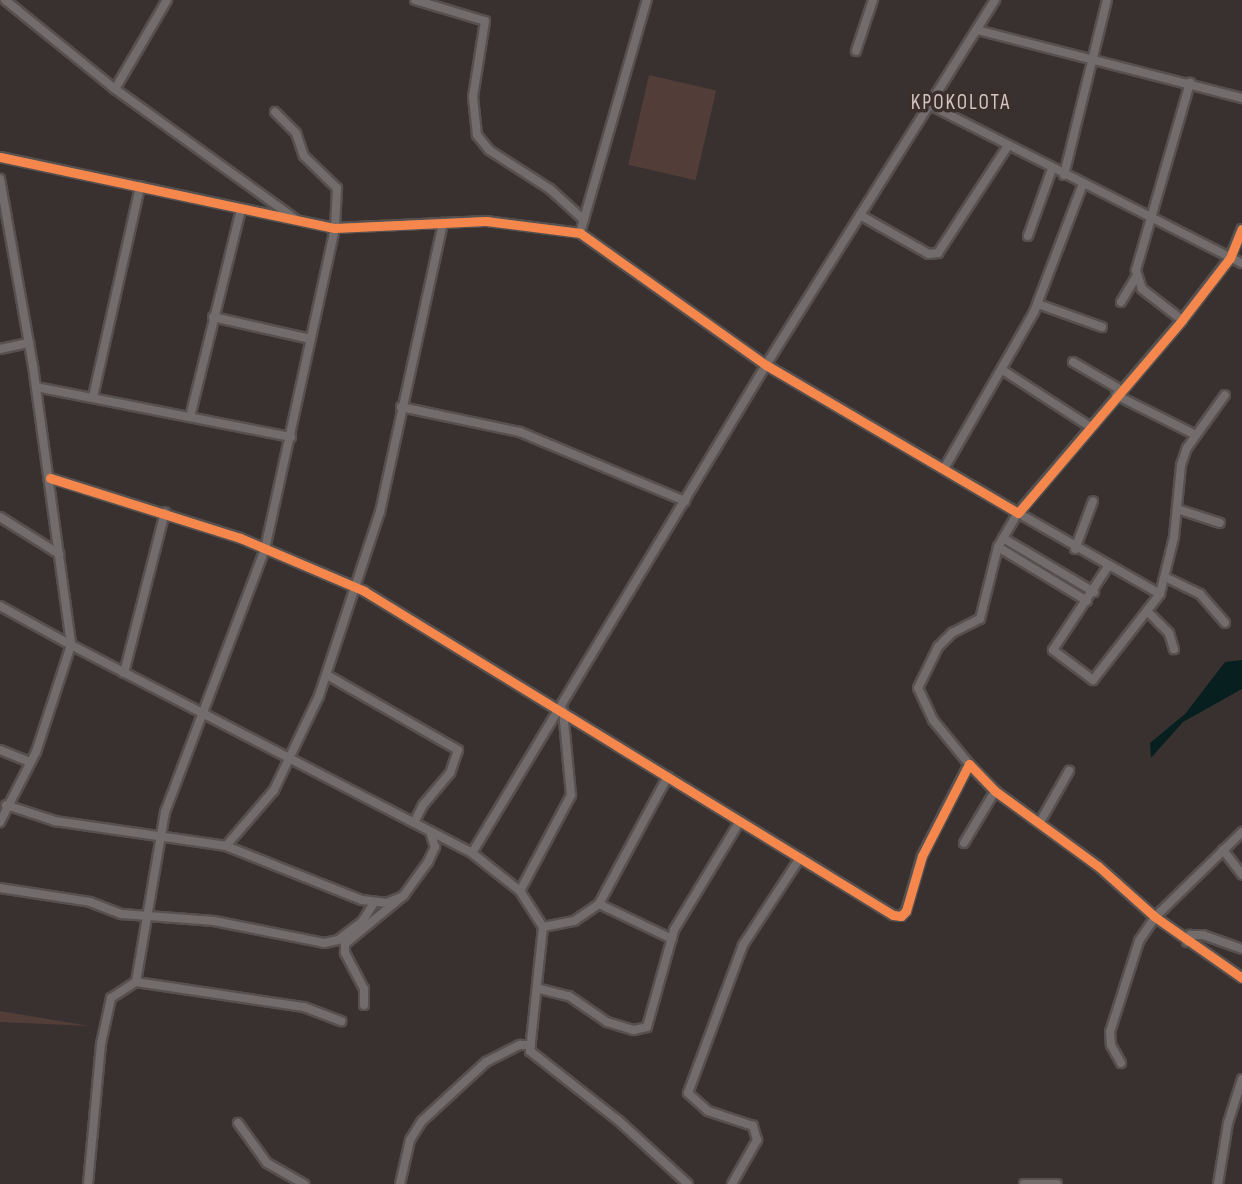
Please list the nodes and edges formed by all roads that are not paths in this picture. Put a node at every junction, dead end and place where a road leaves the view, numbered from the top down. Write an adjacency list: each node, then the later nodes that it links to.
1 (5, 0): 12 (street)
2 (167, 0): 12 (street)
3 (415, 0): 27 (street)
4 (647, 0): 27 (street)
5 (873, 0): 9 (street)
6 (995, 0): 8 (street)
7 (1107, 0): 10 (street)
8 (977, 30): 10 (street); 14 (street)
9 (856, 51)
10 (1092, 60): 11 (street); 19 (street)
11 (1190, 83): 13 (street); 25 (street)
12 (115, 89): 26 (street)
13 (1242, 98)
14 (928, 104): 16 (street); 24 (street)
15 (275, 112): 29 (street)
16 (1007, 147): 18 (street); 24 (street)
17 (0, 157): 22 (street)
18 (1052, 169): 19 (street); 32 (street)
19 (1064, 175): 21 (street)
20 (0, 179): 42 (street)
21 (1083, 184): 25 (street); 37 (street)
22 (140, 186): 23 (street); 50 (street)
23 (241, 209): 26 (street); 38 (street)
24 (860, 215): 45 (street)
25 (1154, 219): 33 (street); 35 (street)
26 (297, 220): 29 (street)
27 (584, 220): 31 (street)
28 (443, 223): 29 (street); 31 (street); 51 (street)
29 (335, 228): 41 (street)
30 (1242, 229): 33 (street)
31 (580, 233): 45 (street)
32 (1028, 236)
33 (1230, 258): 34 (street); 39 (street)
34 (1242, 263)
35 (1136, 277): 36 (street); 39 (street)
36 (1121, 302)
37 (1038, 304): 40 (street); 46 (street)
38 (213, 317): 41 (street); 52 (street)
39 (1182, 320): 48 (street)
40 (1102, 327)
41 (312, 339): 55 (street)
42 (29, 343): 43 (street); 47 (street)
43 (0, 349)
44 (1073, 362): 48 (street)
45 (766, 365): 56 (street); 58 (street)
46 (1004, 371): 53 (street); 56 (street)
47 (36, 387): 50 (street); 57 (street)
48 (1119, 392): 53 (street); 54 (street)
49 (1225, 395): 54 (street)
50 (93, 397): 52 (street)
51 (401, 407): 58 (street); 72 (street)
52 (190, 417): 55 (street)
53 (1089, 426): 62 (street)
54 (1196, 435): 60 (street)
55 (291, 437): 67 (street)
56 (945, 467): 62 (street)
57 (50, 478): 61 (street); 69 (street)
58 (684, 501): 83 (street)
59 (1093, 501): 68 (street)
60 (1177, 509): 64 (street); 71 (street)
61 (164, 512): 67 (street); 81 (street)
62 (1018, 513): 65 (street); 68 (street)
63 (0, 517): 69 (street)
64 (1220, 523)
65 (1003, 538): 66 (street); 73 (street)
66 (998, 547): 75 (street); 88 (street)
67 (265, 548): 72 (street); 84 (street)
68 (1075, 549): 70 (street)
69 (59, 554): 79 (street)
70 (1107, 568): 73 (street); 74 (street)
71 (1167, 578): 74 (street); 78 (street)
72 (356, 588): 82 (street); 83 (street)
73 (1094, 592): 75 (street)
74 (1160, 594): 77 (street)
75 (1087, 601): 77 (street)
76 (0, 606): 79 (street)
77 (1147, 611): 80 (street)
78 (1225, 623)
79 (71, 645): 81 (street); 87 (street)
80 (1174, 649)
81 (124, 673): 84 (street)
82 (327, 674): 86 (street); 96 (street)
83 (561, 709): 90 (street); 103 (street); 107 (street)
84 (203, 715): 86 (street); 99 (street)
85 (0, 750): 87 (street)
86 (292, 757): 96 (street); 101 (street)
87 (30, 762): 92 (street)
88 (969, 764): 91 (street); 104 (street)
89 (1069, 771): 95 (street)
90 (668, 776): 93 (street); 110 (street)
91 (995, 791): 95 (street); 100 (street)
92 (6, 806): 94 (street); 99 (street)
93 (740, 821): 104 (street); 114 (street)
94 (0, 822)
95 (1040, 822): 112 (street)
96 (414, 823): 97 (street)
97 (430, 832): 103 (street); 108 (street)
98 (1242, 832): 102 (street)
99 (160, 837): 101 (street); 111 (street)
100 (964, 843)
101 (226, 846): 109 (street)
102 (1223, 850): 105 (street); 112 (street)
103 (472, 853): 107 (street)
104 (800, 858): 130 (street)
105 (1242, 874)
106 (0, 888): 111 (street)
107 (520, 891): 113 (street)
108 (399, 898): 109 (street); 120 (street)
109 (374, 903): 111 (street)
110 (599, 904): 113 (street); 114 (street)
111 (148, 913): 118 (street)
112 (1155, 917): 115 (street); 123 (street)
113 (542, 928): 119 (street)
114 (672, 939): 119 (street)
115 (1187, 942): 116 (street); 117 (street)
116 (1242, 949)
117 (1242, 978)
118 (136, 982): 121 (street); 126 (street)
119 (540, 989): 122 (street)
120 (364, 1005)
121 (341, 1021)
122 (531, 1045): 128 (street); 129 (street)
123 (1121, 1063)
124 (1242, 1079): 133 (street)
125 (239, 1123): 127 (street)
126 (88, 1184)
127 (304, 1184)
128 (400, 1184)
129 (688, 1184)
130 (732, 1184)
131 (1024, 1184): 132 (street)
132 (1057, 1184)
133 (1219, 1184)

